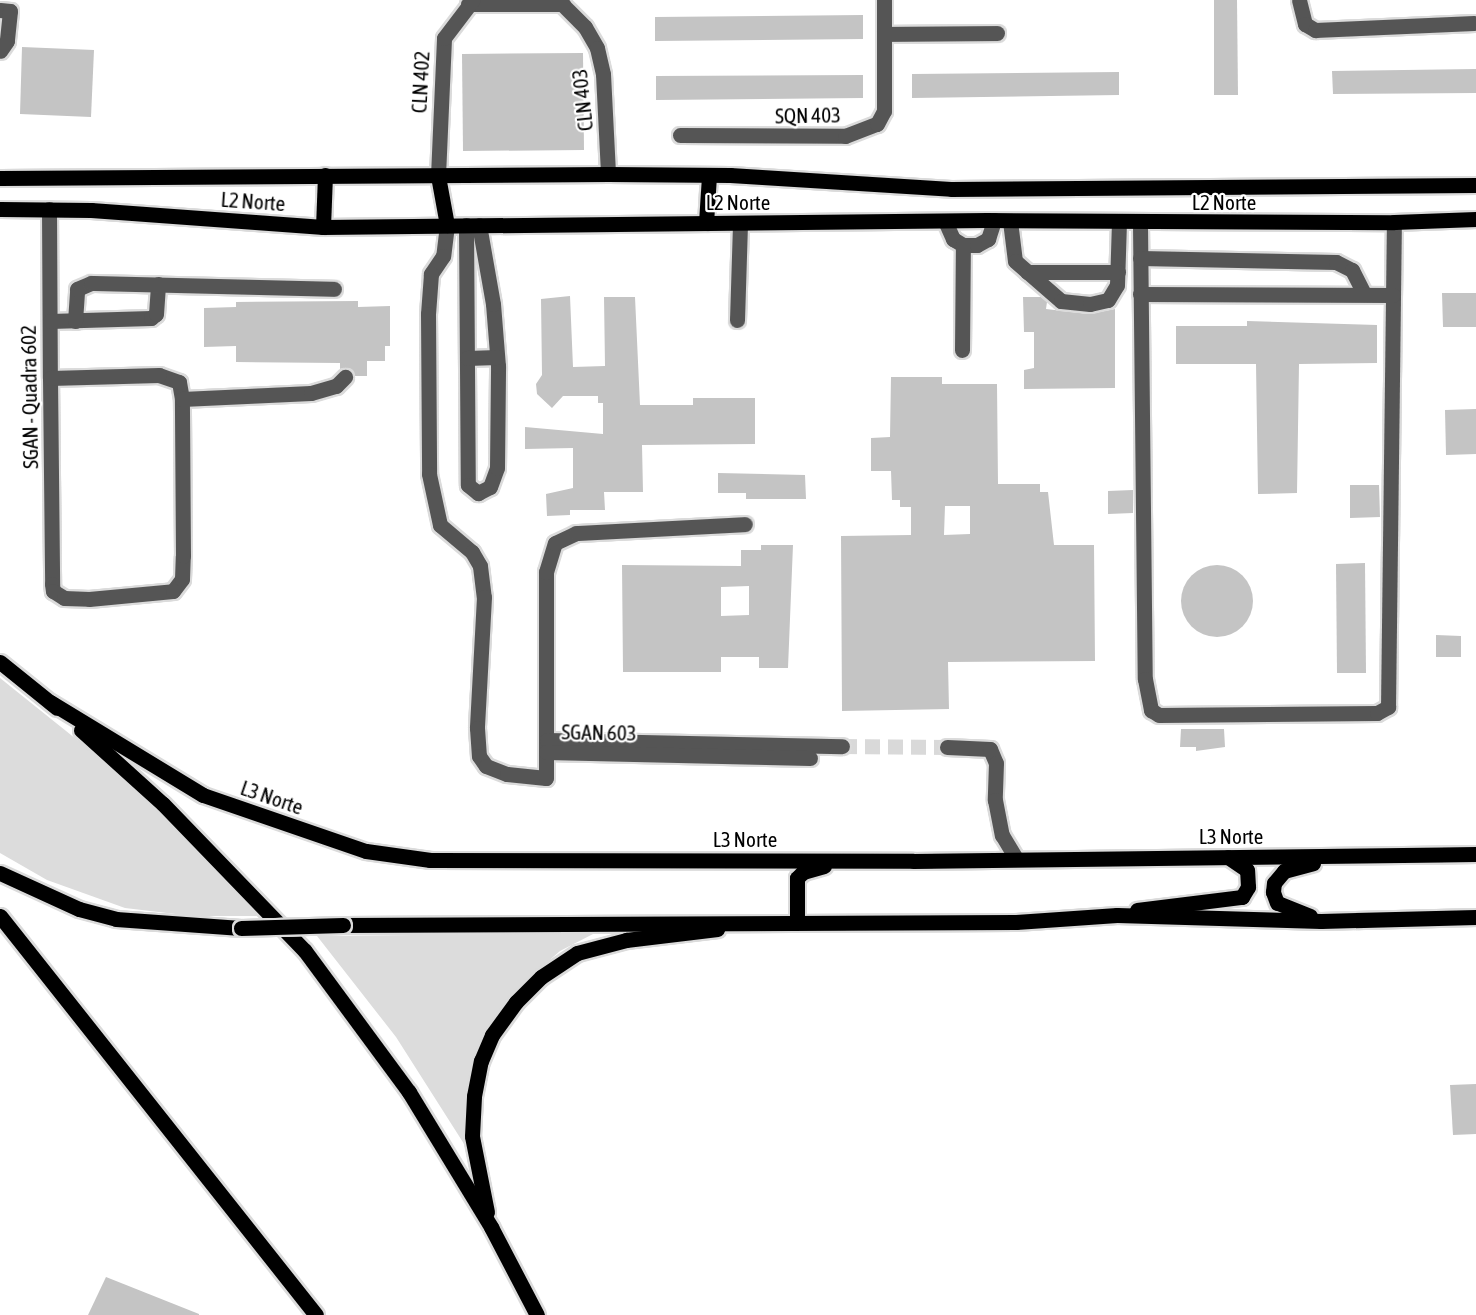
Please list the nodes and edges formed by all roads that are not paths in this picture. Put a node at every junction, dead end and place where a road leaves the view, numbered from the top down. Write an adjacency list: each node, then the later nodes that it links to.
1 (884, 0): 8 (street, SQN 403)
2 (1299, 0): 6 (street)
3 (470, 2): 4 (street); 14 (street, CLN 402)
4 (561, 2): 11 (street, CLN 403)
5 (0, 10): 9 (street)
6 (1474, 23)
7 (997, 33): 8 (street)
8 (884, 34): 10 (street, SQN 403)
9 (0, 51)
10 (680, 135)
11 (608, 174): 13 (main road, L2 Norte); 14 (main road, L2 Norte)
12 (325, 175): 14 (main road, L2 Norte); 15 (main road, L2 Norte); 30 (main road)
13 (709, 175): 16 (main road, L2 Norte); 24 (main road)
14 (438, 176): 28 (main road)
15 (0, 178)
16 (1476, 185)
17 (0, 209): 18 (main road, L2 Norte)
18 (48, 209): 30 (main road, L2 Norte); 41 (street, SGAN - Quadra 602)
19 (1476, 219): 23 (main road, L2 Norte)
20 (994, 220): 21 (main road, L2 Norte); 22 (main road, L2 Norte); 31 (street)
21 (945, 221): 25 (main road, L2 Norte); 31 (street)
22 (1010, 221): 26 (main road, L2 Norte); 33 (street)
23 (1394, 222): 27 (main road, L2 Norte); 39 (street)
24 (706, 223): 25 (main road, L2 Norte); 29 (main road, L2 Norte)
25 (740, 223): 40 (street)
26 (1119, 223): 27 (main road, L2 Norte); 34 (street)
27 (1140, 224): 32 (street)
28 (447, 225): 29 (main road, L2 Norte); 30 (main road, L2 Norte); 52 (street)
29 (473, 225): 44 (street); 45 (street)
30 (323, 227)
31 (963, 245): 43 (street)
32 (1140, 258): 37 (street); 38 (street)
33 (1027, 272): 34 (street); 34 (street)
34 (1118, 272)
35 (158, 284): 36 (street); 42 (street); 42 (street)
36 (334, 289)
37 (1140, 294): 38 (street); 39 (street)
38 (1364, 294): 39 (street)
39 (1393, 295)
40 (737, 320)
41 (50, 321): 42 (street); 47 (street, SGAN - Quadra 602)
42 (75, 321)
43 (962, 350)
44 (497, 357): 45 (street); 45 (street)
45 (467, 358)
46 (345, 377): 48 (street)
47 (50, 378): 48 (street); 48 (street, SGAN - Quadra 602)
48 (183, 399)
49 (745, 524): 52 (street)
50 (0, 662): 51 (main road, L3 Norte)
51 (50, 702): 59 (main road, L3 Norte); 67 (main road, L3 Norte)
52 (546, 746): 53 (street, SGAN 603)
53 (842, 746)
54 (947, 747): 57 (street)
55 (1476, 854): 56 (main road, L3 Norte)
56 (1394, 855): 58 (main road, L3 Norte); 66 (main road)
57 (1015, 857): 58 (main road, L3 Norte); 59 (main road, L3 Norte)
58 (1227, 857): 61 (main road)
59 (847, 860): 65 (main road)
60 (0, 873): 64 (main road, bridge)
61 (1117, 915): 65 (main road); 66 (main road)
62 (0, 916): 68 (main road)
63 (1476, 917): 66 (main road)
64 (754, 921): 65 (main road); 67 (main road)
65 (797, 921)
66 (1321, 921)
67 (490, 1227): 69 (main road, L3 Norte)
68 (316, 1315)
69 (537, 1315)

